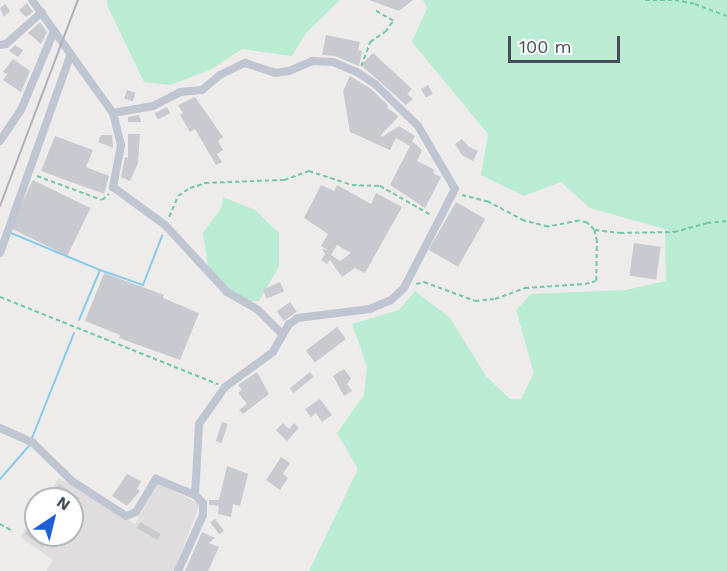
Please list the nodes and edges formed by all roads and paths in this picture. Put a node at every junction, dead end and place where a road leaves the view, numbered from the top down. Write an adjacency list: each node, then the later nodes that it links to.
1 (32, 0): 4 (street)
2 (645, 0): 5 (path)
3 (376, 11): 9 (path)
4 (42, 12): 6 (street); 7 (street)
5 (727, 16)
6 (54, 31): 8 (street); 11 (street)
7 (0, 45)
8 (71, 54): 10 (street); 12 (street)
9 (357, 72): 10 (street); 14 (street)
10 (112, 113): 13 (street)
11 (0, 141)
12 (31, 174): 13 (path); 19 (street)
13 (113, 187): 17 (street)
14 (455, 194): 15 (street); 18 (path)
15 (440, 220): 17 (path); 20 (street)
16 (727, 221): 18 (path)
17 (165, 225): 22 (street)
18 (594, 230): 20 (path)
19 (0, 253)
20 (404, 288): 22 (street)
21 (0, 297): 23 (path)
22 (283, 335): 23 (street)
23 (225, 387): 25 (street)
24 (0, 428): 25 (street)
25 (195, 495): 28 (street)
26 (0, 524): 27 (path)
27 (12, 531)
28 (178, 571)

